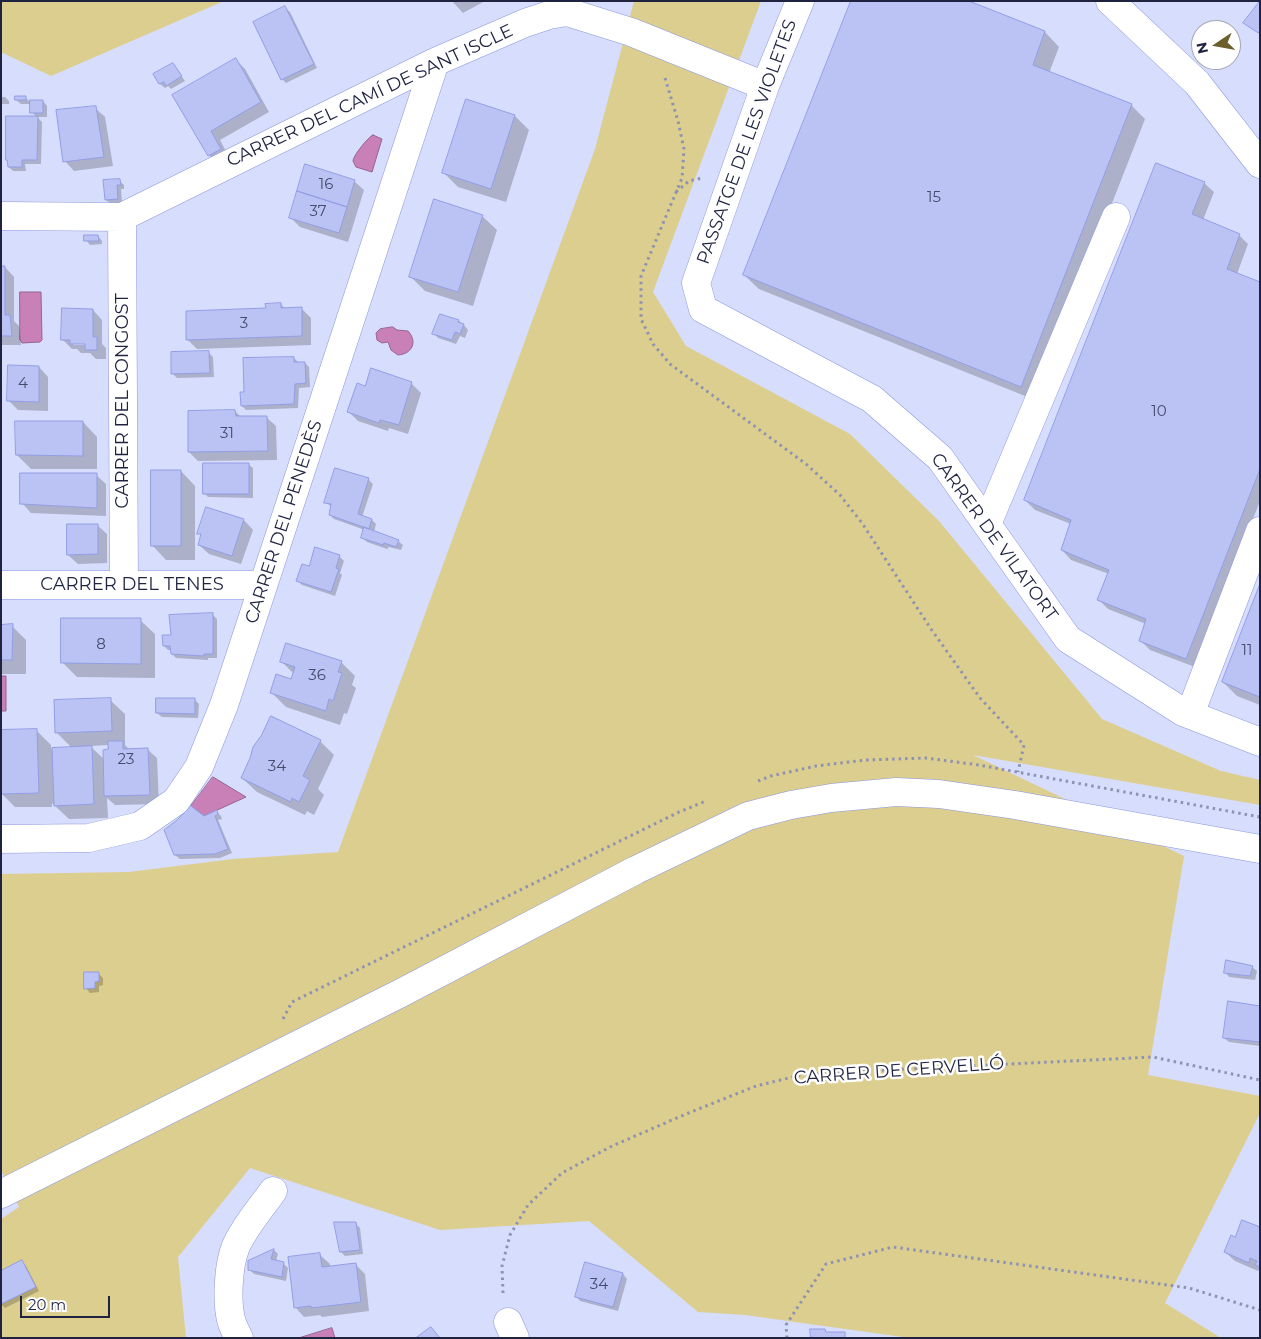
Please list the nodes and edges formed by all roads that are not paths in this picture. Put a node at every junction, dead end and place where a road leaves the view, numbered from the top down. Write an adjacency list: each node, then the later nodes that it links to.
1 (800, 1): 4 (street, PASSATGE DE LES VIOLETES)
2 (1110, 1): 5 (street)
3 (434, 62): 4 (street, CARRER DEL CAMÍ DE SANT ISCLE); 7 (street, CARRER DEL CAMÍ DE SANT ISCLE); 14 (street, CARRER DEL PENEDÈS)
4 (765, 86): 9 (street, PASSATGE DE LES VIOLETES)
5 (1260, 164)
6 (1, 216): 7 (street, CARRER DEL CAMÍ DE SANT ISCLE)
7 (122, 217): 13 (street, CARRER DEL CONGOST)
8 (1116, 217): 10 (street)
9 (696, 283): 10 (street, CARRER DE VILATORT)
10 (987, 524): 15 (street, CARRER DE VILATORT)
11 (1260, 531): 15 (street)
12 (1, 585): 13 (street, CARRER DEL TENES)
13 (124, 585): 14 (street, CARRER DEL TENES)
14 (264, 585): 17 (street, CARRER DEL PENEDÈS)
15 (1190, 714): 16 (street, CARRER DE VILATORT)
16 (1260, 742)
17 (1, 839)
18 (1260, 849): 20 (street)
19 (273, 1191): 21 (street)
20 (1, 1194)
21 (238, 1338)

